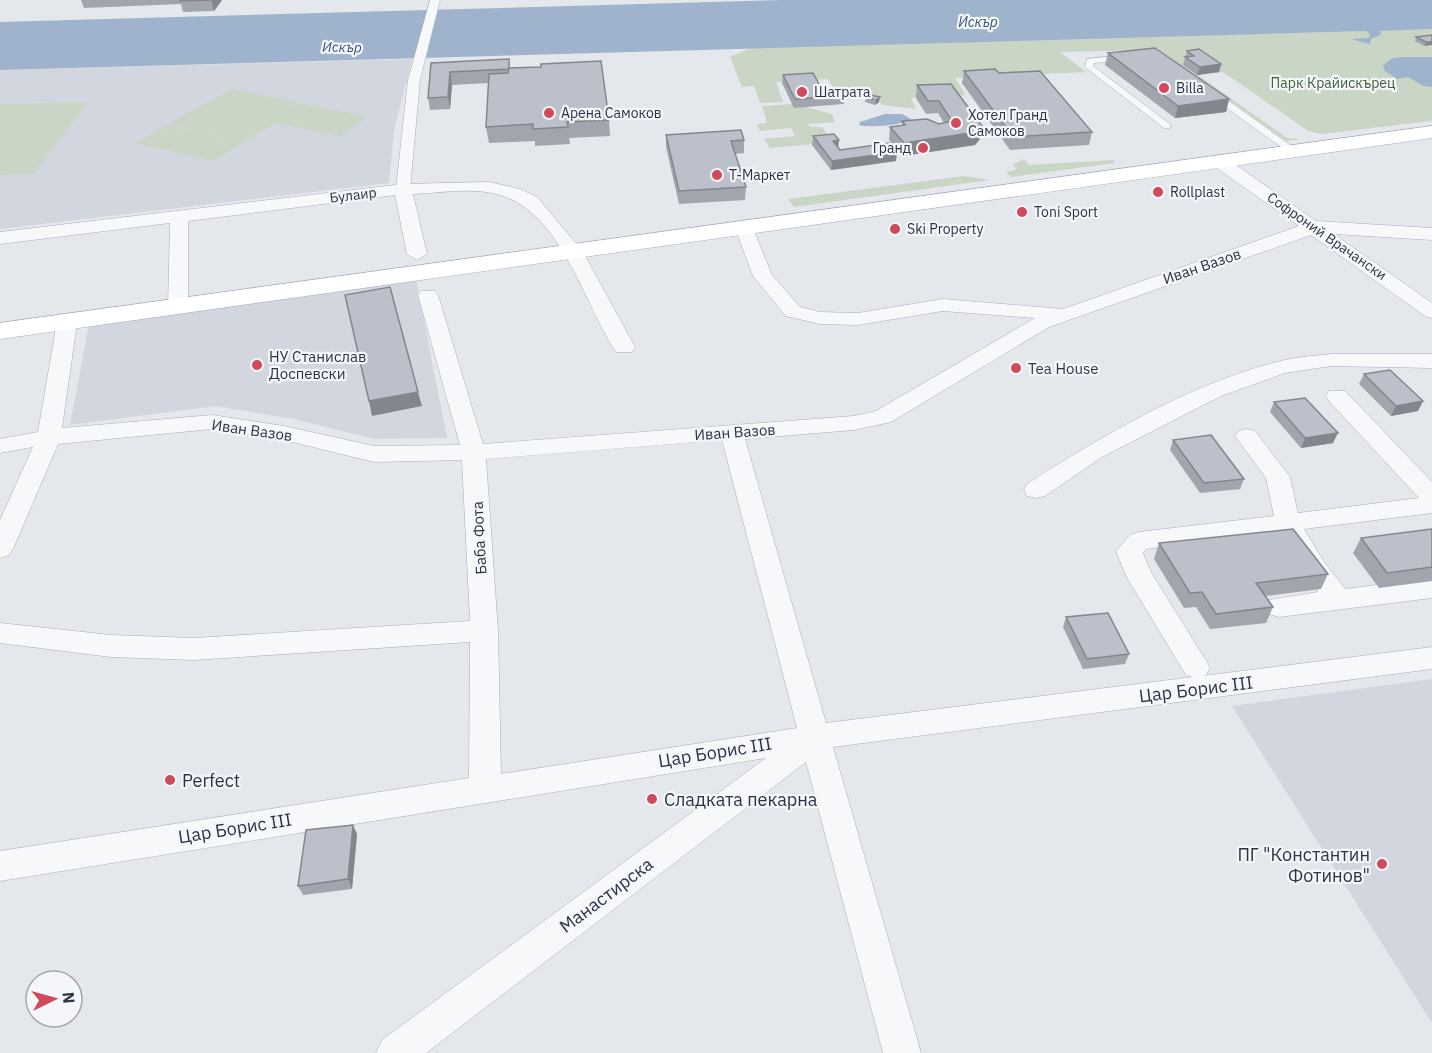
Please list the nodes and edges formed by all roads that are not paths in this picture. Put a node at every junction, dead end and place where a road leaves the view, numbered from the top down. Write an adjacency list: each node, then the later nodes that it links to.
1 (433, 5): 8 (street)
2 (1135, 56): 4 (lane)
3 (1200, 85): 6 (lane)
4 (1167, 126)
5 (1432, 132): 6 (main road)
6 (1294, 152): 7 (main road)
7 (1220, 162): 10 (street, Софроний Врачански); 11 (main road)
8 (403, 189): 9 (street, Булаир); 14 (street, Булаир); 15 (street)
9 (179, 216): 13 (street, Булаир); 17 (street)
10 (1315, 227): 12 (street, Иван Вазов); 18 (street, Софроний Врачански); 19 (street, Иван Вазов)
11 (744, 228): 14 (main road); 19 (street)
12 (1432, 234)
13 (0, 238)
14 (573, 252): 17 (main road); 22 (street, Булаир)
15 (417, 254)
16 (428, 295): 29 (street, Баба Фота)
17 (178, 307): 20 (main road)
18 (1432, 312)
19 (1062, 314): 25 (street, Иван Вазов)
20 (68, 322): 21 (main road); 27 (street)
21 (0, 331)
22 (624, 347)
23 (1432, 361): 30 (street)
24 (1337, 396): 31 (street)
25 (731, 432): 29 (street, Иван Вазов); 42 (street)
26 (1247, 436): 33 (street)
27 (49, 437): 28 (street, Иван Вазов); 29 (street, Иван Вазов); 34 (street)
28 (0, 446)
29 (474, 452): 38 (street, Баба Фота)
30 (1036, 490)
31 (1432, 497)
32 (1432, 505): 33 (street)
33 (1288, 523): 36 (street); 41 (street)
34 (0, 549)
35 (1432, 588): 36 (street)
36 (1340, 600): 37 (street)
37 (1279, 607)
38 (484, 631): 39 (street); 43 (street, Баба Фота)
39 (0, 633)
40 (1432, 658): 42 (street, Цар Борис III)
41 (1196, 667)
42 (817, 736): 43 (street, Цар Борис III); 45 (street, Манастирска); 46 (street)
43 (485, 788): 44 (street, Цар Борис III)
44 (0, 866)
45 (395, 1053)
46 (902, 1053)

